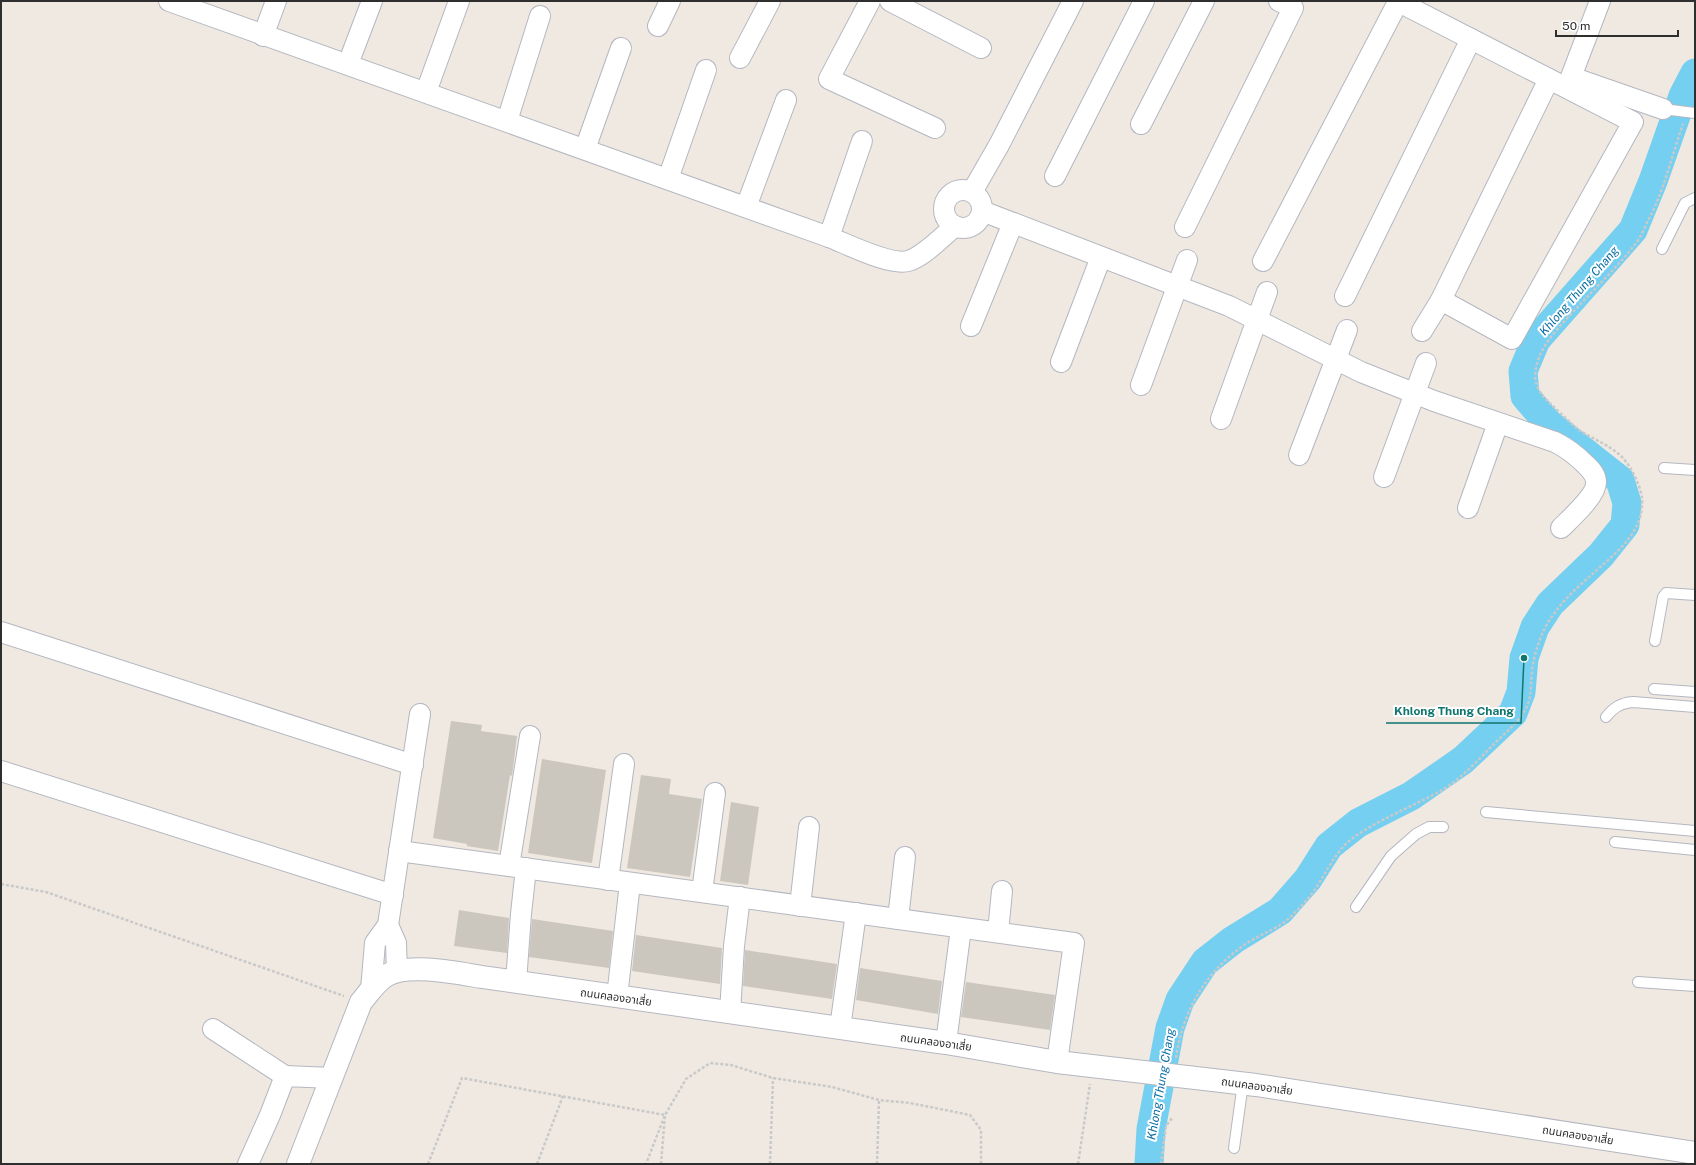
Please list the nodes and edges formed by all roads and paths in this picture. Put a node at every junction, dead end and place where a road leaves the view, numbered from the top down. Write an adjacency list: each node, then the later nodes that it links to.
1 (169, 1): 16 (street)
2 (276, 1): 20 (street)
3 (372, 1): 25 (street)
4 (459, 1): 28 (street)
5 (670, 1): 19 (street)
6 (770, 1): 24 (street)
7 (870, 1): 35 (street)
8 (890, 1): 23 (street)
9 (1073, 1): 40 (street)
10 (1144, 1): 38 (street)
11 (1204, 1): 34 (street)
12 (1279, 1): 46 (street)
13 (1397, 1): 17 (street); 51 (street)
14 (1586, 1): 27 (street)
15 (1600, 1): 30 (street)
16 (192, 5): 20 (street)
17 (1427, 8): 21 (street)
18 (540, 16): 33 (street)
19 (658, 26)
20 (263, 36): 25 (street)
21 (1471, 39): 27 (street); 54 (street)
22 (621, 48): 37 (street)
23 (981, 48)
24 (740, 58)
25 (348, 64): 28 (street)
26 (706, 70): 39 (street)
27 (1554, 81): 55 (street); 55 (street)
28 (426, 92): 33 (street)
29 (786, 100): 42 (street)
30 (1663, 108): 31 (lane)
31 (1695, 112)
32 (1684, 120): 121 (path)
33 (507, 121): 37 (street)
34 (1141, 124)
35 (935, 128)
36 (862, 141): 47 (street)
37 (585, 149): 39 (street)
38 (1055, 176)
39 (668, 179): 42 (street)
40 (972, 192): 43 (street); 45 (street)
41 (1695, 198): 48 (lane)
42 (746, 207): 47 (street)
43 (982, 211): 44 (street); 45 (street)
44 (1013, 223): 49 (street); 57 (street)
45 (955, 226): 47 (street)
46 (1185, 227)
47 (829, 237)
48 (1662, 249)
49 (1101, 257): 52 (street); 61 (street)
50 (1187, 260): 52 (street)
51 (1263, 261)
52 (1177, 286): 56 (street); 63 (street)
53 (1267, 292): 56 (street)
54 (1345, 296)
55 (1441, 300): 59 (street)
56 (1257, 321): 60 (street); 65 (street)
57 (971, 326)
58 (1347, 330): 60 (street)
59 (1422, 331)
60 (1336, 360): 64 (street); 67 (street)
61 (1061, 362)
62 (1426, 362): 64 (street)
63 (1141, 386)
64 (1415, 394): 66 (street); 70 (street)
65 (1221, 419)
66 (1498, 423): 71 (street); 72 (street)
67 (1299, 455)
68 (1664, 468): 69 (lane)
69 (1695, 470)
70 (1384, 477)
71 (1468, 508)
72 (1561, 528)
73 (1695, 595): 75 (lane)
74 (1, 632): 83 (street)
75 (1655, 641)
76 (1654, 689): 77 (lane)
77 (1695, 692)
78 (1695, 707): 80 (lane)
79 (420, 714): 83 (street)
80 (1606, 717)
81 (530, 736): 94 (street)
82 (624, 764): 95 (street)
83 (412, 765): 92 (street)
84 (1, 771): 100 (street)
85 (715, 793): 99 (street)
86 (1486, 812): 89 (lane)
87 (810, 827): 102 (street)
88 (1443, 827): 103 (lane)
89 (1695, 831)
90 (1615, 842): 91 (lane)
91 (1695, 850)
92 (399, 851): 94 (street); 100 (street)
93 (904, 857): 105 (street)
94 (518, 867): 95 (street); 110 (street)
95 (608, 880): 96 (street)
96 (630, 883): 99 (street); 114 (street)
97 (1, 884): 113 (path)
98 (1002, 891): 108 (street)
99 (702, 892): 101 (street)
100 (392, 895): 106 (street)
101 (740, 897): 102 (street); 115 (street)
102 (800, 906): 104 (street)
103 (1356, 907)
104 (856, 913): 105 (street); 116 (street)
105 (898, 919): 107 (street)
106 (388, 925): 109 (street); 113 (street)
107 (961, 928): 108 (street); 118 (street)
108 (998, 932): 119 (street)
109 (396, 972): 110 (street, ถนนคลองอาเสี่ย); 113 (street, ถนนคลองอาเสี่ย)
110 (516, 982): 114 (street, ถนนคลองอาเสี่ย)
111 (1638, 982): 112 (lane)
112 (1695, 986)
113 (366, 996): 123 (street, ถนนคลองอาเสี่ย)
114 (617, 997): 115 (street, ถนนคลองอาเสี่ย)
115 (730, 1013): 116 (street, ถนนคลองอาเสี่ย)
116 (840, 1028): 118 (street, ถนนคลองอาเสี่ย)
117 (213, 1029): 122 (street)
118 (946, 1043): 119 (street, ถนนคลองอาเสี่ย)
119 (1057, 1062): 120 (street, ถนนคลองอาเสี่ย)
120 (1093, 1066): 121 (street, ถนนคลองอาเสี่ย); 141 (path)
121 (1177, 1069): 125 (street, ถนนคลองอาเสี่ย)
122 (285, 1076): 123 (street); 132 (street)
123 (332, 1078): 133 (street, ถนนคลองอาเสี่ย)
124 (773, 1078): 127 (path); 128 (path); 138 (path)
125 (1243, 1084): 130 (lane); 131 (street, ถนนคลองอาเสี่ย)
126 (563, 1096): 128 (path); 134 (path); 135 (path)
127 (878, 1100): 139 (path); 140 (path)
128 (665, 1114): 136 (path); 137 (path)
129 (1172, 1118): 142 (path)
130 (1234, 1148)
131 (1695, 1153)
132 (248, 1164)
133 (298, 1164)
134 (428, 1164)
135 (537, 1164)
136 (646, 1164)
137 (661, 1164)
138 (770, 1164)
139 (877, 1164)
140 (981, 1164)
141 (1078, 1164)
142 (1161, 1164)

